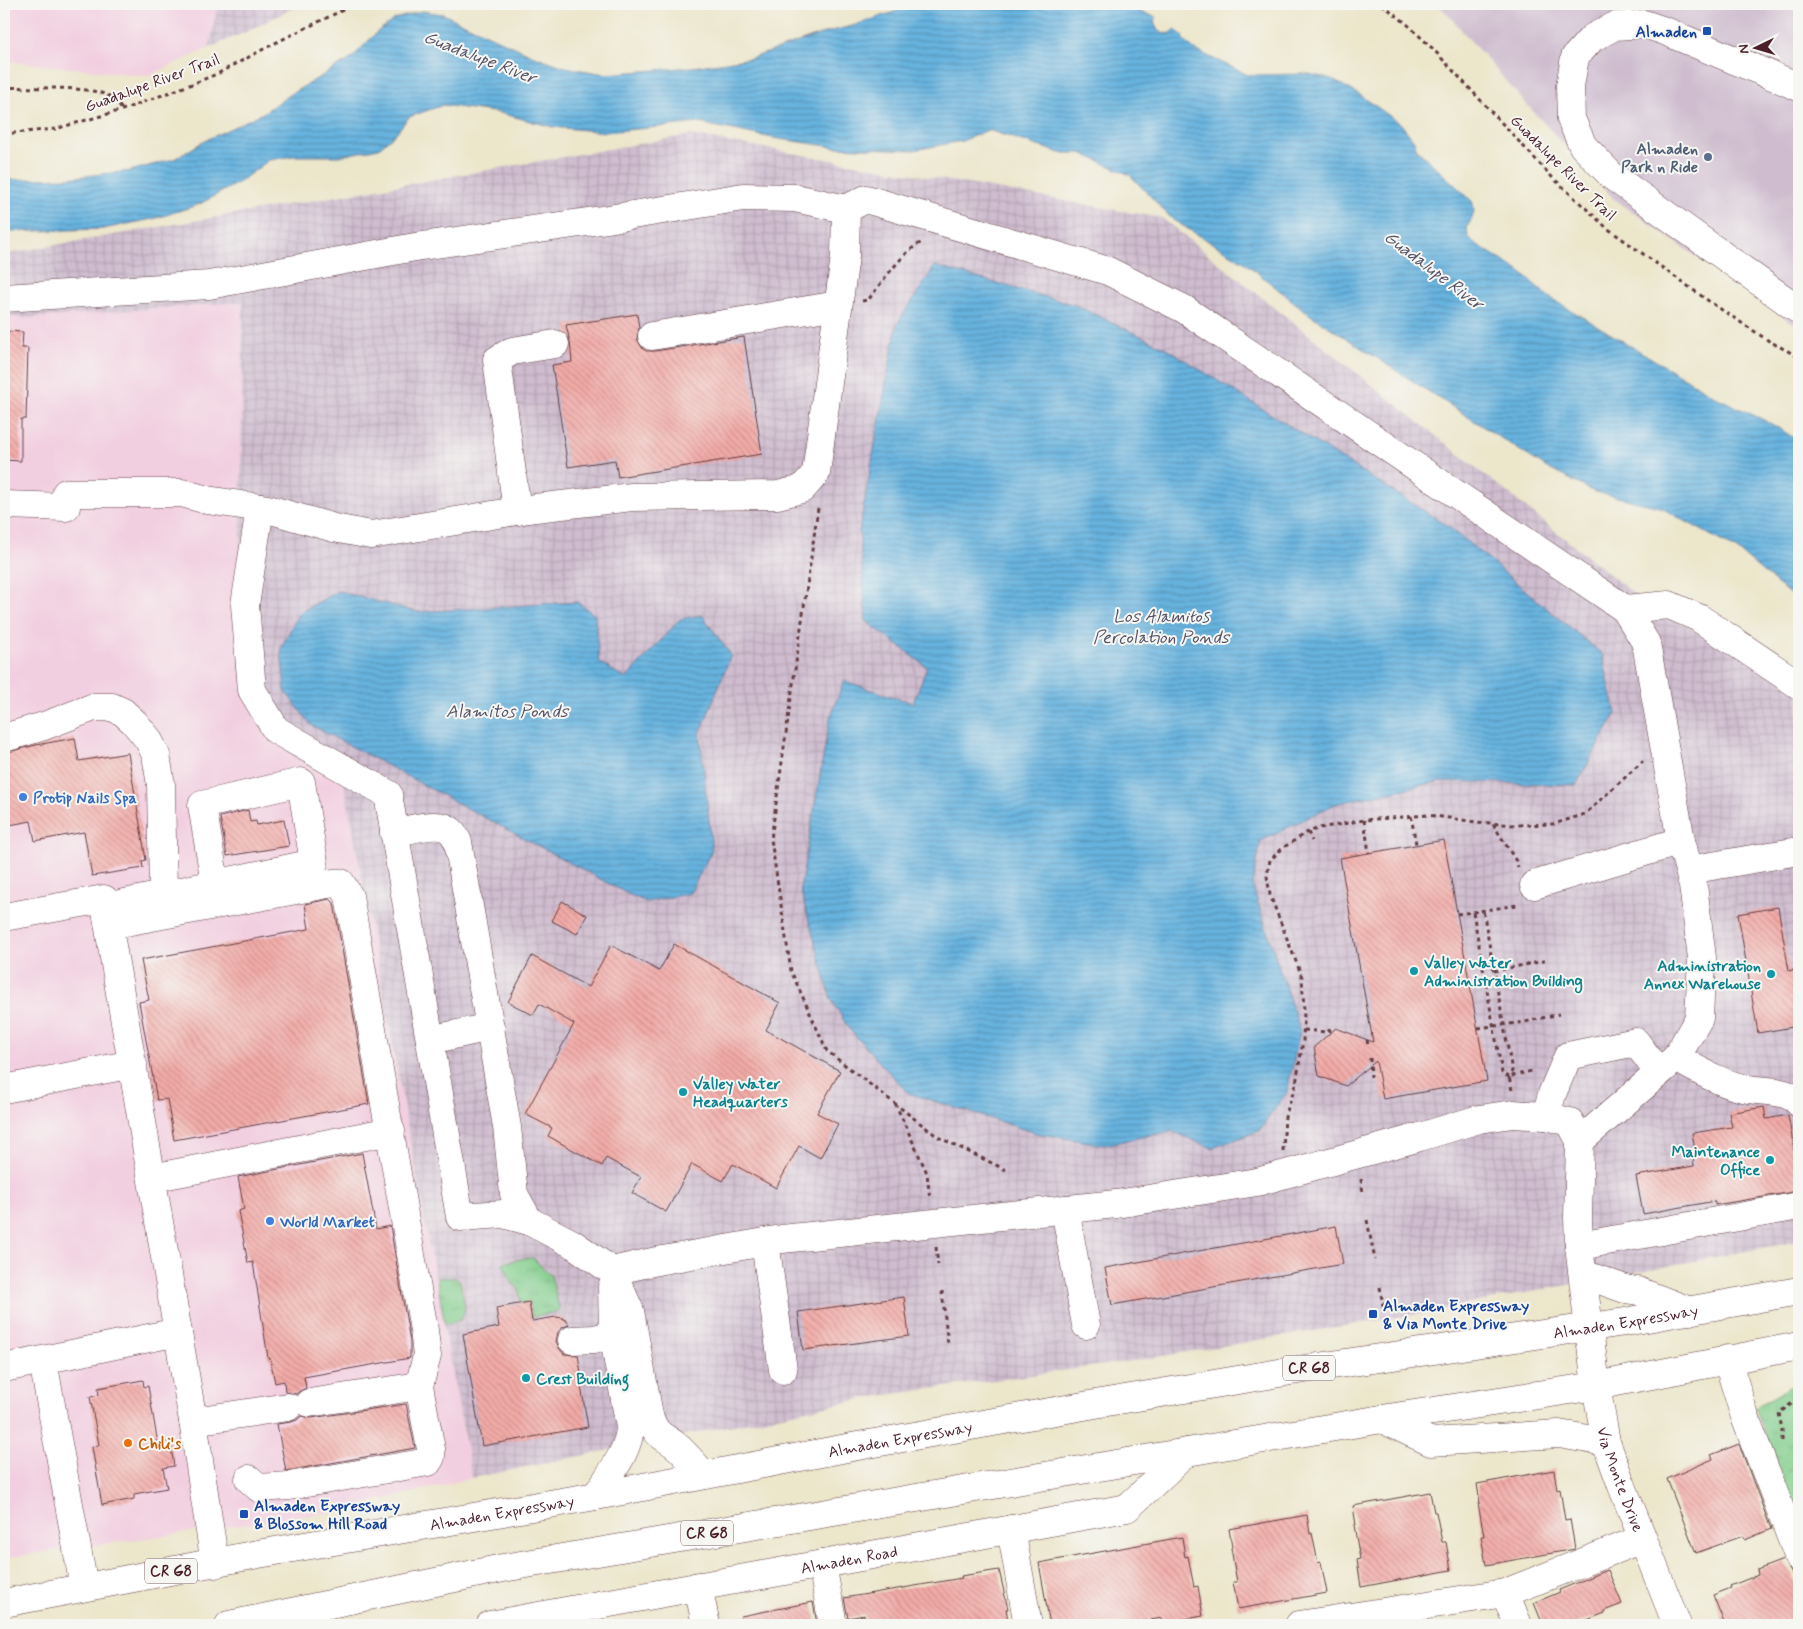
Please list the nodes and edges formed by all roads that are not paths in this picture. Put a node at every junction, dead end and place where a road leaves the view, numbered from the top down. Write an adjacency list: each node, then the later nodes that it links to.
1 (1799, 87): 5 (main road)
2 (846, 209): 3 (main road); 4 (main road); 11 (main road)
3 (4, 298)
4 (838, 305): 6 (main road); 10 (main road)
5 (1799, 310)
6 (652, 336)
7 (555, 344): 10 (main road)
8 (4, 505): 9 (main road)
9 (260, 508): 10 (main road); 14 (main road)
10 (517, 511)
11 (1625, 609): 12 (main road); 15 (main road)
12 (1799, 686)
13 (4, 738): 20 (main road)
14 (394, 833): 23 (main road); 24 (main road)
15 (1681, 841): 17 (main road); 19 (main road)
16 (1798, 855): 17 (main road)
17 (1689, 870): 26 (main road)
18 (215, 883): 18 (main road); 20 (main road)
19 (1523, 886)
20 (163, 894): 21 (main road)
21 (107, 916): 22 (main road); 25 (main road); 30 (main road)
22 (4, 917)
23 (490, 1027): 24 (main road); 33 (main road)
24 (430, 1040): 33 (main road)
25 (133, 1064): 27 (main road); 32 (main road)
26 (1667, 1065): 28 (main road); 29 (main road); 31 (main road)
27 (4, 1089)
28 (1799, 1104)
29 (1546, 1116): 31 (main road); 35 (main road)
30 (390, 1131): 32 (main road); 52 (main road)
31 (1580, 1141): 37 (main road, Via Monte Drive)
32 (152, 1178): 44 (main road)
33 (509, 1204): 38 (main road)
34 (1799, 1206): 37 (main road)
35 (1065, 1209): 36 (main road); 42 (main road)
36 (765, 1242): 38 (main road); 51 (main road)
37 (1579, 1246): 39 (main road, Via Monte Drive)
38 (612, 1271): 45 (main road)
39 (1583, 1274): 41 (main road); 43 (main road, Via Monte Drive)
40 (1799, 1292): 41 (main road, Almaden Expressway / CR G8)
41 (1690, 1311): 43 (main road, Almaden Expressway / CR G8)
42 (1086, 1325)
43 (1589, 1328): 53 (main road, Via Monte Drive); 58 (main road, Almaden Expressway / CR G8)
44 (178, 1332): 49 (main road); 55 (main road)
45 (623, 1332): 46 (main road); 58 (main road); 60 (main road)
46 (572, 1340)
47 (1799, 1346): 48 (main road, CR G8)
48 (1727, 1359): 53 (main road, CR G8); 63 (main road)
49 (43, 1361): 50 (main road); 67 (main road)
50 (4, 1368)
51 (783, 1370)
52 (419, 1386): 55 (main road); 59 (main road)
53 (1596, 1386): 54 (main road, CR G8); 56 (main road, Via Monte Drive)
54 (1382, 1419): 56 (main road); 57 (main road, CR G8)
55 (193, 1421): 64 (main road)
56 (1606, 1442): 62 (main road, Via Monte Drive)
57 (1187, 1452): 61 (main road, Almaden Road); 71 (main road, CR G8)
58 (704, 1474): 60 (main road, Almaden Expressway / CR G8)
59 (249, 1479)
60 (596, 1496): 64 (main road, Almaden Expressway / CR G8)
61 (1011, 1529): 65 (main road, Almaden Road); 75 (main road)
62 (1642, 1539): 68 (main road); 78 (main road, Via Monte Drive)
63 (1799, 1558)
64 (215, 1564): 67 (main road, Almaden Expressway / CR G8)
65 (822, 1564): 66 (main road, Almaden Road); 74 (main road)
66 (698, 1586): 70 (main road, Almaden Road); 73 (main road)
67 (84, 1587): 69 (main road, Almaden Expressway / CR G8)
68 (1505, 1593): 76 (main road); 77 (main road)
69 (4, 1603)
70 (549, 1620): 72 (main road, Almaden Road)
71 (230, 1625)
72 (490, 1625)
73 (706, 1625)
74 (834, 1625)
75 (1028, 1625)
76 (1299, 1625)
77 (1518, 1625)
78 (1677, 1625)

